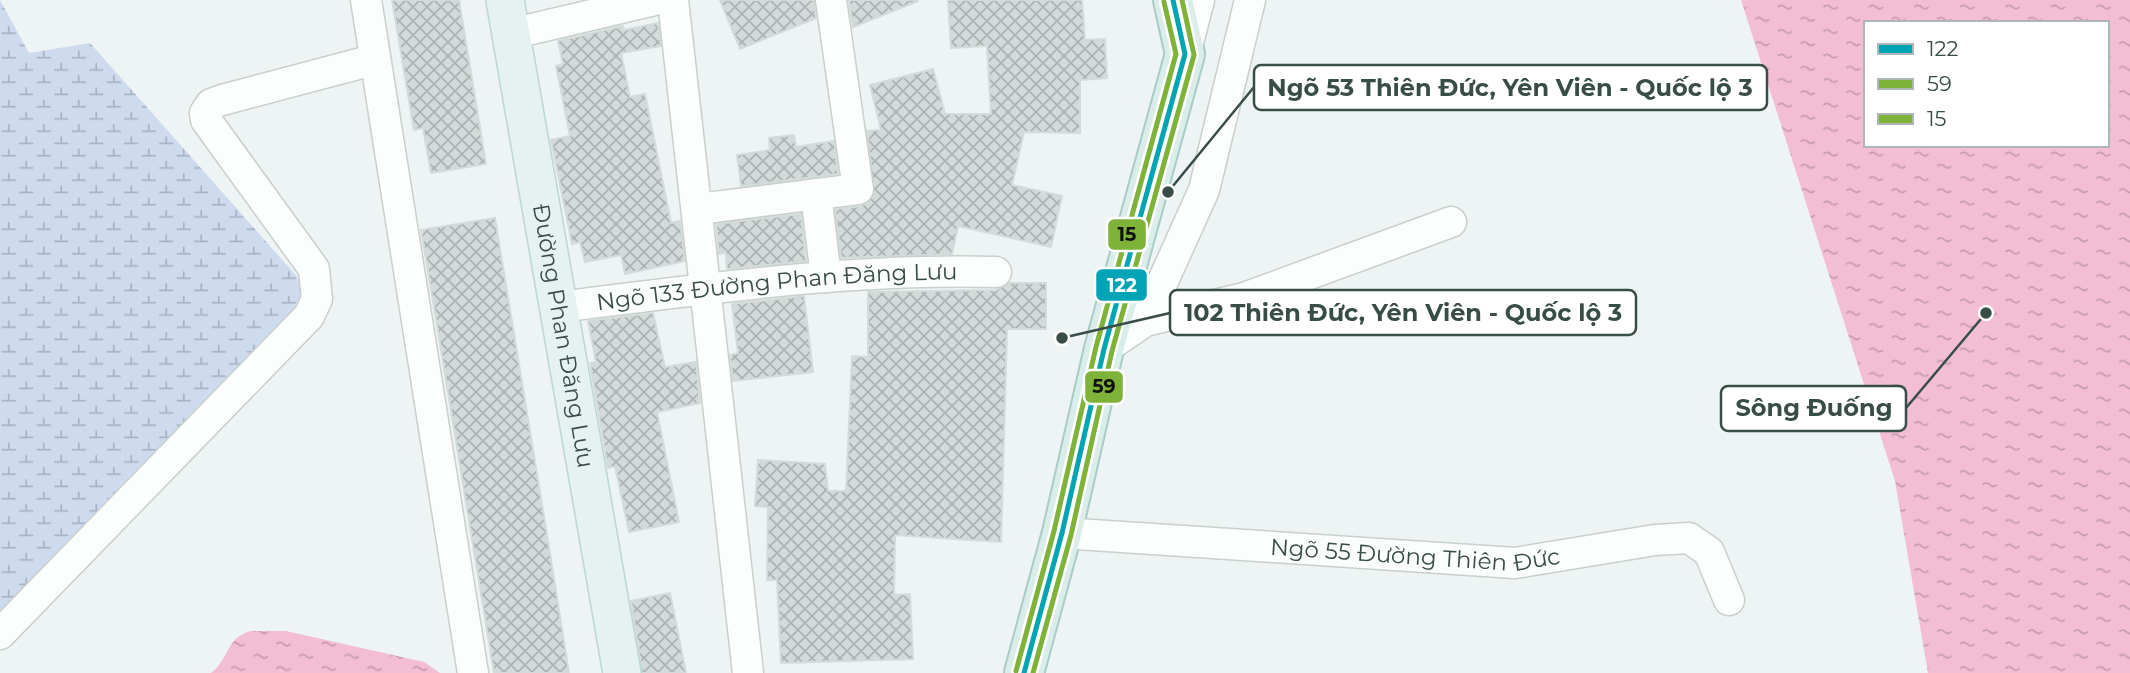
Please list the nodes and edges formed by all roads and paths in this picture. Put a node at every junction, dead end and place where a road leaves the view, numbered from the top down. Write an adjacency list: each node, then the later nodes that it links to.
1 (366, 0): 10 (street)
2 (655, 0): 8 (street)
3 (673, 0): 12 (street)
4 (831, 0): 11 (street)
5 (1173, 0): 9 (highway)
6 (1199, 0): 9 (street)
7 (1250, 0): 18 (street)
8 (508, 17): 17 (main road, Đường Phan Đăng Lưu)
9 (1185, 54): 19 (highway)
10 (373, 60): 22 (street); 23 (street)
11 (816, 194): 12 (street); 15 (street)
12 (698, 209): 16 (street)
13 (1451, 222): 18 (street)
14 (996, 272): 15 (street, Ngõ 133 Đường Phan Đăng Lưu)
15 (825, 277): 16 (street, Ngõ 133 Đường Phan Đăng Lưu)
16 (706, 288): 17 (street, Ngõ 133 Đường Phan Đăng Lưu); 25 (street)
17 (558, 307): 24 (main road, Đường Phan Đăng Lưu)
18 (1145, 321): 19 (street)
19 (1104, 349): 20 (highway)
20 (1062, 533): 21 (street, Ngõ 55 Đường Thiên Đức); 26 (highway)
21 (1729, 600)
22 (0, 634)
23 (473, 673)
24 (622, 673)
25 (748, 673)
26 (1024, 673)

